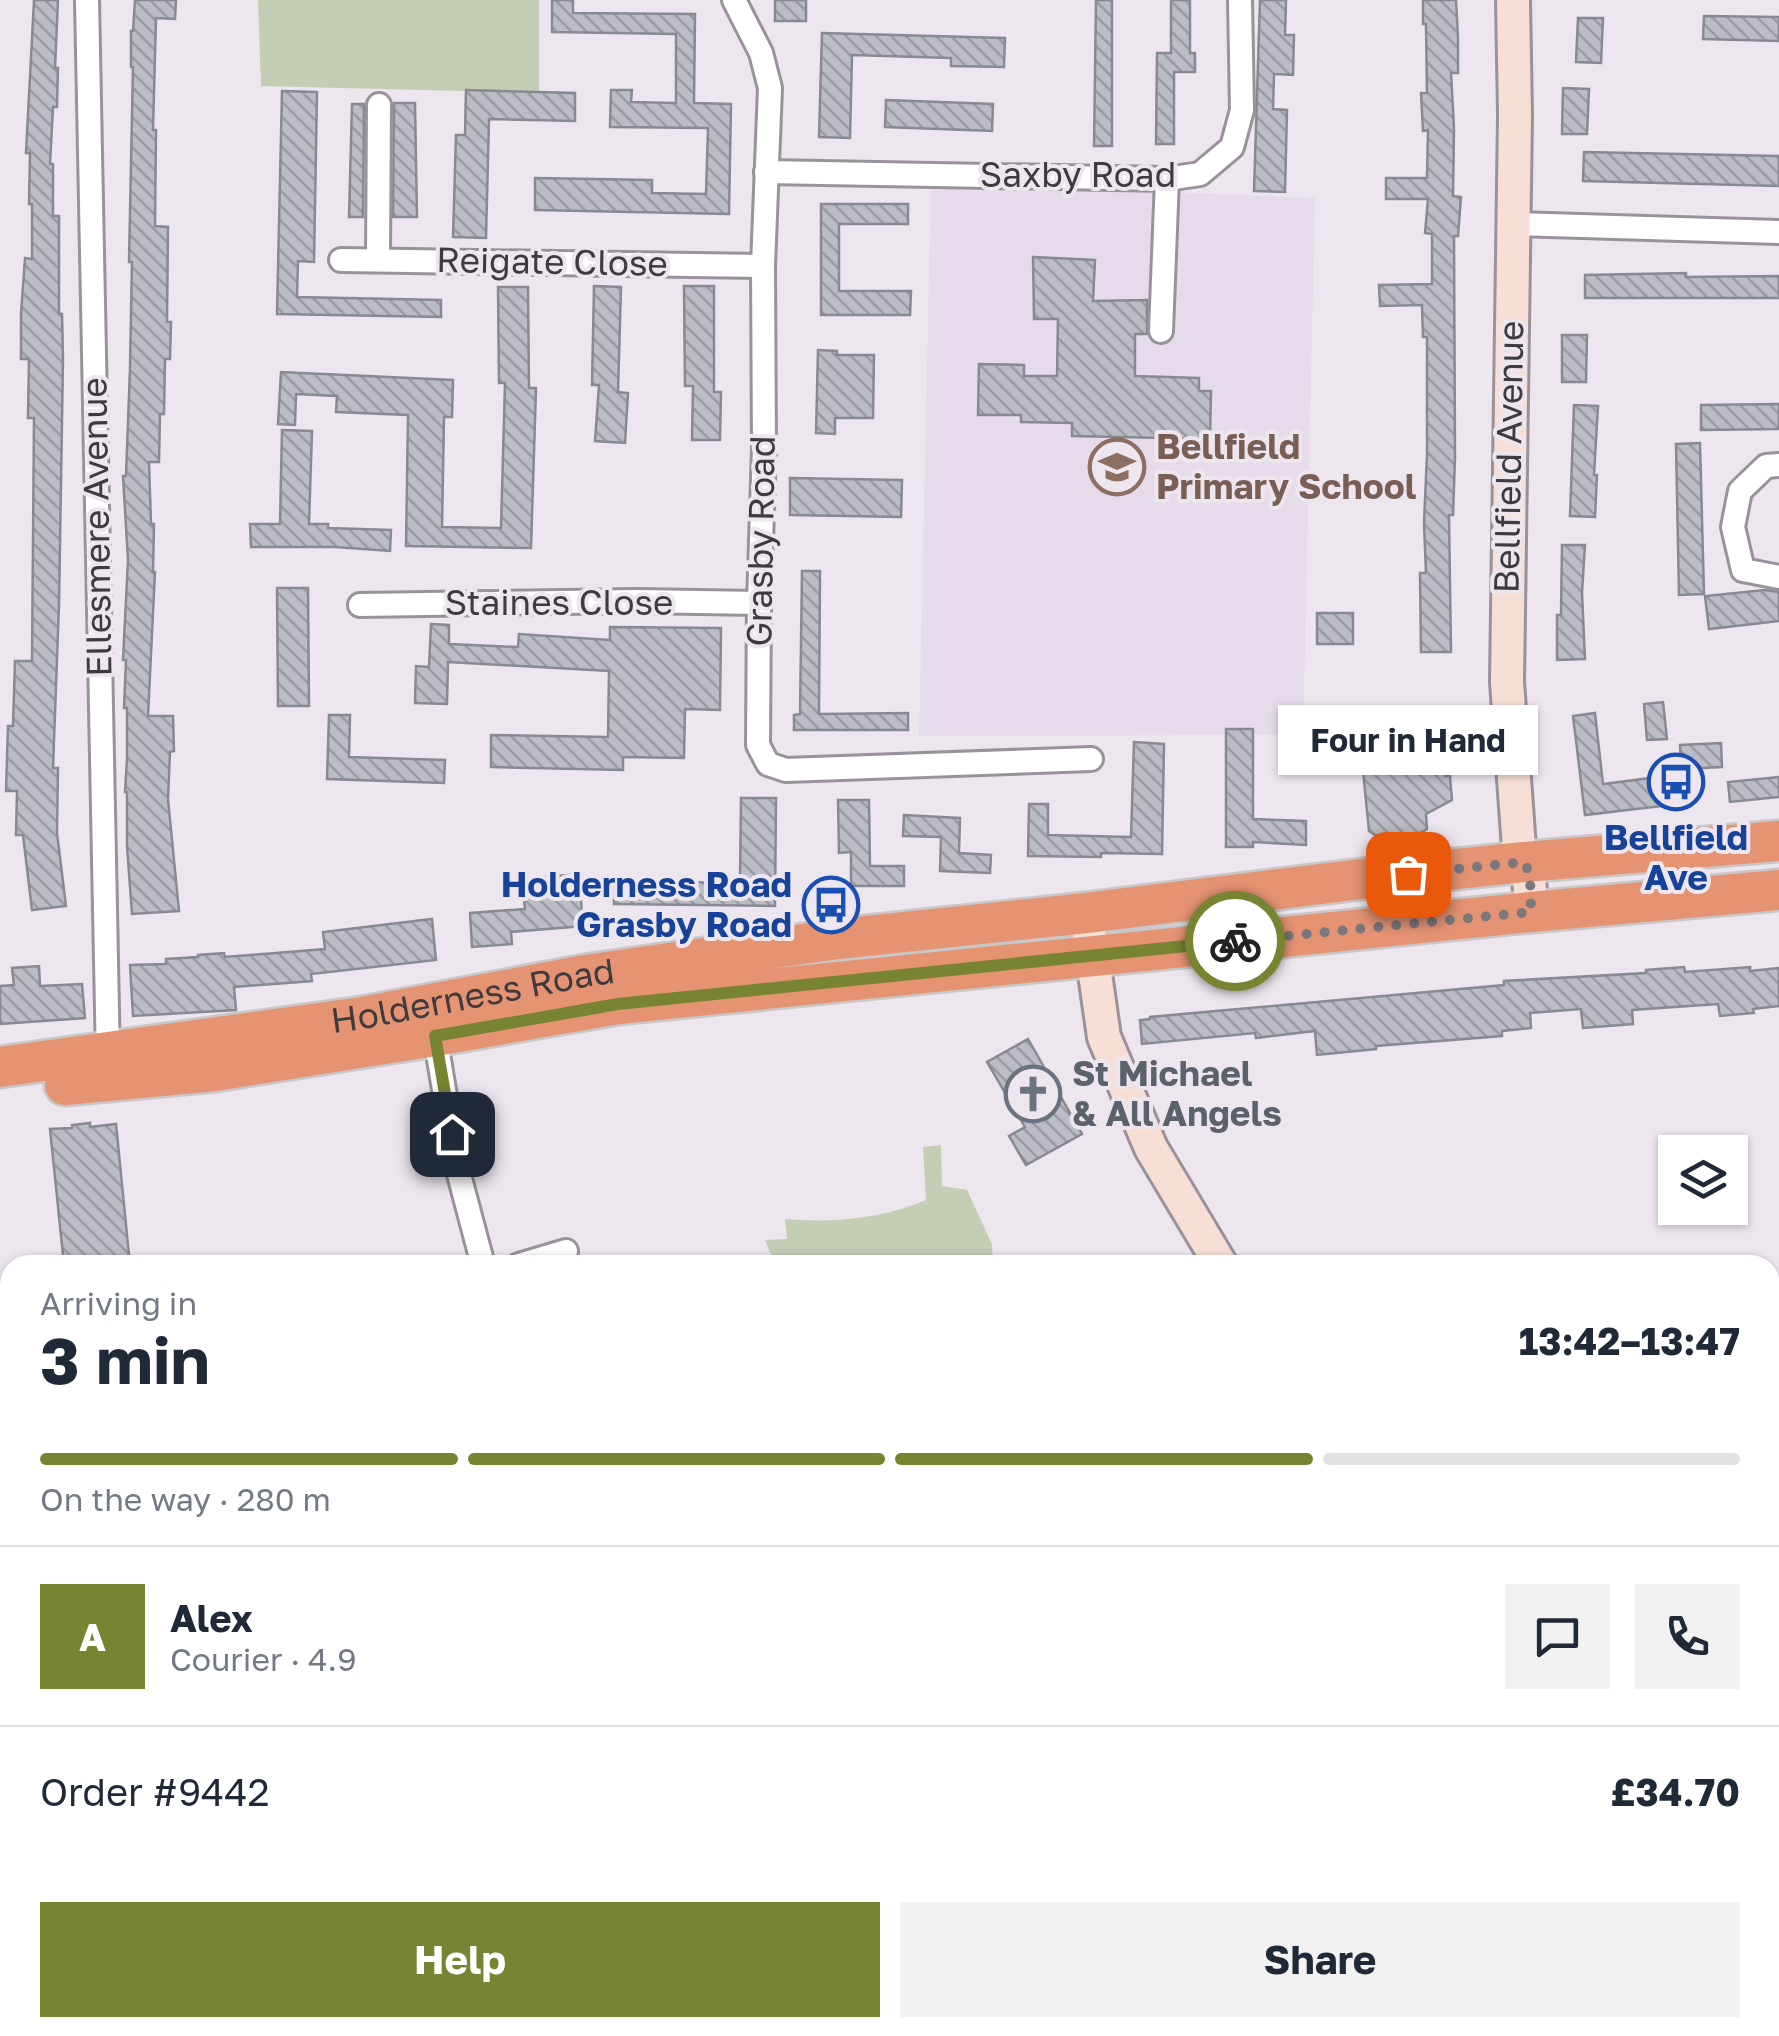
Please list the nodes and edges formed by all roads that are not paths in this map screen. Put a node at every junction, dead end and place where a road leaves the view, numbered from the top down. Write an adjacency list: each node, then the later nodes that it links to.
1 (87, 0): 27 (street, Ellesmere Avenue)
2 (734, 0): 6 (street, Grasby Road)
3 (1240, 0): 7 (street, Saxby Road)
4 (1513, 0): 8 (street, Bellfield Avenue)
5 (379, 104): 11 (street)
6 (766, 172): 7 (street, Saxby Road); 12 (street, Grasby Road)
7 (1167, 179): 13 (street)
8 (1512, 224): 9 (street); 20 (street, Bellfield Avenue)
9 (1779, 232)
10 (341, 260): 11 (street, Reigate Close)
11 (378, 260): 12 (street, Reigate Close)
12 (763, 266): 16 (street, Grasby Road)
13 (1161, 331)
14 (1779, 465): 15 (street)
15 (1779, 577)
16 (759, 604): 17 (street, Staines Close); 18 (street, Grasby Road)
17 (360, 605)
18 (1091, 760)
19 (1779, 842): 20 (highway, Holderness Road)
20 (1524, 862): 22 (street, Bellfield Avenue); 23 (highway, Holderness Road)
21 (1779, 890): 22 (highway, Holderness Road)
22 (1531, 912): 24 (highway, Holderness Road)
23 (1086, 913): 24 (street); 27 (highway, Holderness Road)
24 (1092, 955): 25 (highway, Holderness Road); 32 (street)
25 (435, 1036): 27 (highway, Holderness Road); 30 (street)
26 (0, 1067): 27 (highway, Holderness Road)
27 (108, 1067): 28 (highway, Holderness Road)
28 (0, 1092)
29 (566, 1252): 31 (street)
30 (479, 1255)
31 (555, 1255)
32 (1215, 1255)

